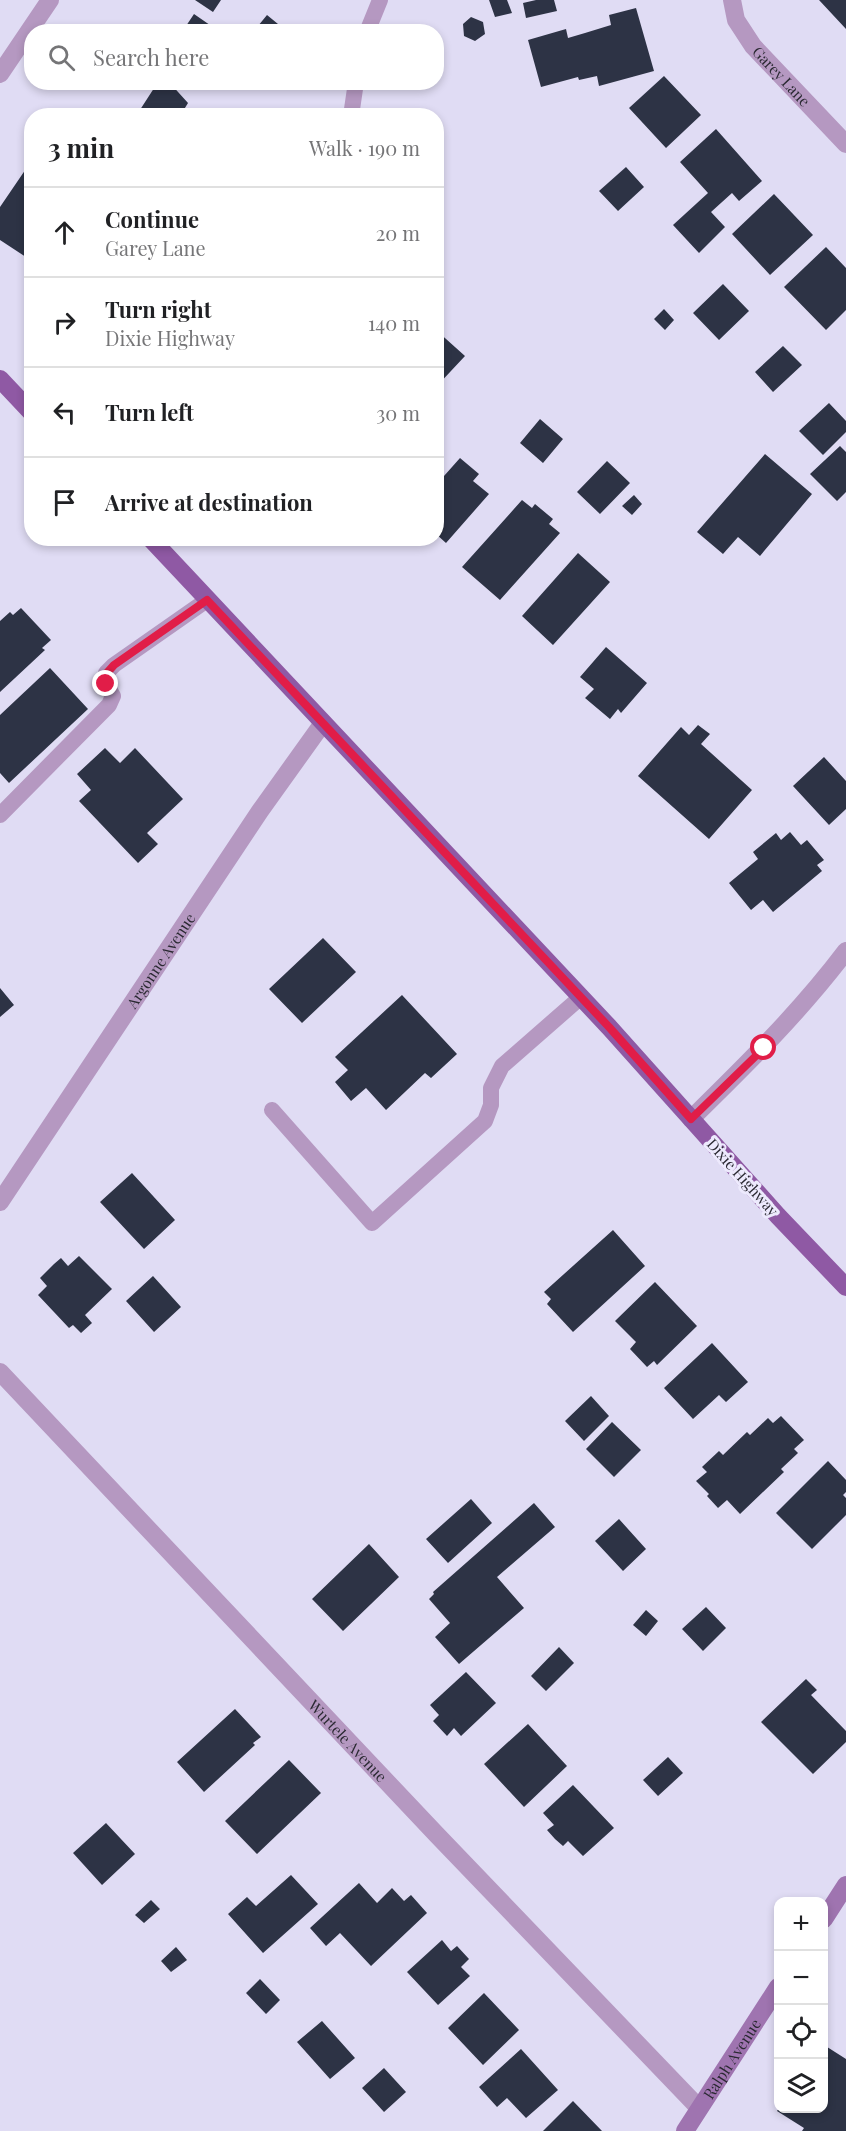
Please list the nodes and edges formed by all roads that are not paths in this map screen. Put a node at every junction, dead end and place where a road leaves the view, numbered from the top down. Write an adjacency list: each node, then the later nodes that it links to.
1 (50, 0): 4 (street)
2 (380, 0): 5 (lane)
3 (732, 0): 10 (street, Garey Lane)
4 (34, 24)
5 (370, 24)
6 (24, 38): 7 (street)
7 (0, 74)
8 (355, 90): 9 (lane)
9 (352, 108)
10 (846, 144)
11 (0, 379): 12 (main road)
12 (24, 404)
13 (157, 546): 14 (main road, Dixie Highway)
14 (207, 600): 15 (main road, Dixie Highway); 16 (lane)
15 (323, 723): 18 (main road, Dixie Highway); 21 (street, Argonne Avenue)
16 (0, 815)
17 (846, 951): 20 (street)
18 (581, 997): 19 (lane); 20 (main road, Dixie Highway)
19 (272, 1110)
20 (691, 1119): 22 (main road, Dixie Highway)
21 (0, 1202)
22 (846, 1287)
23 (0, 1372): 27 (street, Wurtele Avenue)
24 (846, 1885): 25 (street)
25 (828, 1913)
26 (774, 1994): 27 (street, Ralph Avenue)
27 (699, 2108): 28 (street, Ralph Avenue)
28 (685, 2131)

